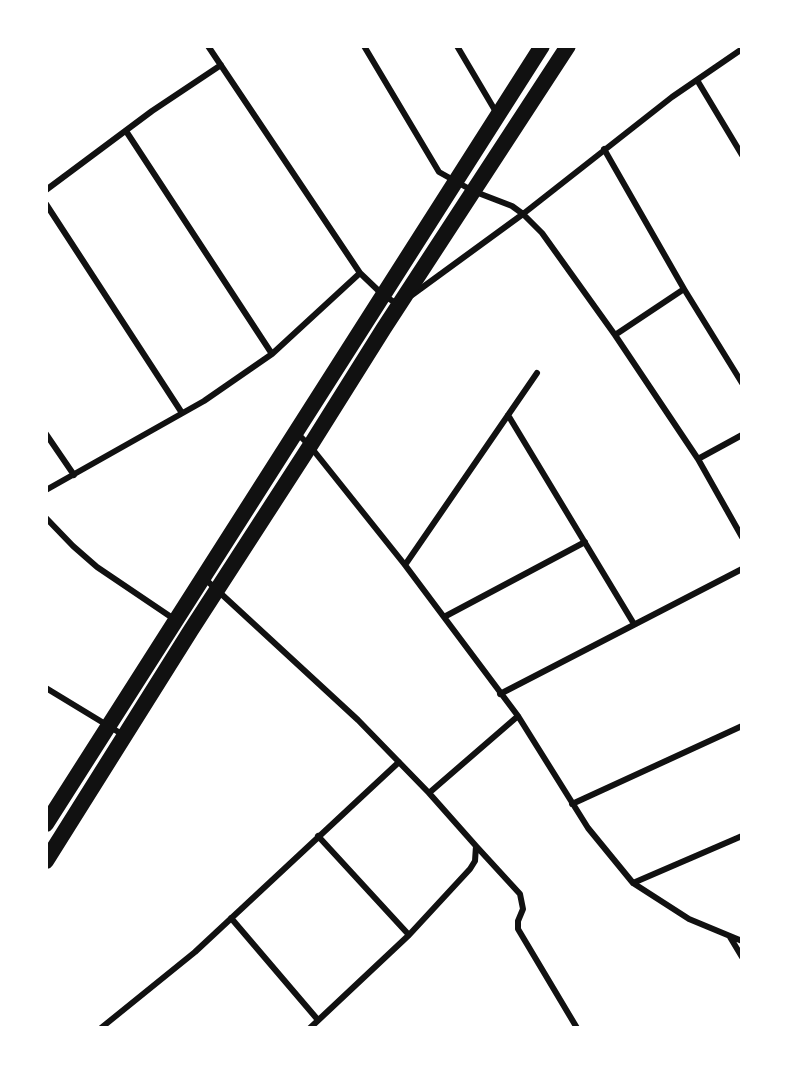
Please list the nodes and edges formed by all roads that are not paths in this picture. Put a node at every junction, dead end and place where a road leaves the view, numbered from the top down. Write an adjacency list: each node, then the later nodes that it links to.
1 (208, 46): 7 (street)
2 (364, 46): 13 (street)
3 (457, 46): 9 (street)
4 (542, 46): 9 (highway)
5 (568, 46): 15 (highway)
6 (741, 49): 8 (street)
7 (221, 65): 10 (street); 18 (street)
8 (697, 80): 11 (street); 12 (street)
9 (498, 115): 13 (highway)
10 (126, 131): 14 (street); 23 (street)
11 (604, 149): 17 (street); 19 (street)
12 (741, 155)
13 (457, 182): 15 (street); 20 (highway)
14 (46, 190)
15 (473, 191): 17 (street); 21 (highway)
16 (46, 204): 26 (street)
17 (523, 214): 21 (street); 22 (street)
18 (360, 273): 20 (street); 23 (street)
19 (684, 289): 22 (street); 25 (street)
20 (383, 295): 21 (street); 28 (highway)
21 (398, 305): 31 (highway)
22 (615, 335): 32 (street)
23 (272, 354): 26 (street)
24 (537, 373): 27 (street)
25 (741, 383)
26 (182, 414): 33 (street)
27 (508, 415): 37 (street); 38 (street)
28 (297, 433): 31 (street); 40 (highway)
29 (46, 434): 33 (street)
30 (741, 435): 32 (street)
31 (310, 446): 38 (street); 41 (highway)
32 (698, 459): 36 (street)
33 (74, 475): 34 (street)
34 (46, 490)
35 (46, 518): 43 (street)
36 (741, 537)
37 (585, 542): 42 (street); 44 (street)
38 (405, 565): 42 (street)
39 (741, 569): 44 (street)
40 (202, 576): 41 (street); 43 (highway)
41 (218, 590): 50 (highway); 51 (street)
42 (444, 617): 46 (street)
43 (175, 620): 48 (highway)
44 (634, 624): 46 (street)
45 (46, 688): 48 (street)
46 (500, 694): 47 (street)
47 (518, 716): 52 (street); 53 (street)
48 (108, 726): 50 (street); 54 (highway)
49 (741, 726): 53 (street)
50 (125, 736): 58 (highway)
51 (399, 762): 52 (street); 55 (street)
52 (429, 793): 57 (street)
53 (572, 804): 59 (street)
54 (46, 824)
55 (318, 836): 60 (street); 61 (street)
56 (741, 836): 59 (street)
57 (476, 846): 61 (street); 68 (street)
58 (46, 861)
59 (633, 883): 62 (street)
60 (231, 918): 65 (street); 66 (street)
61 (409, 935): 65 (street)
62 (730, 936): 63 (street); 64 (street)
63 (741, 941)
64 (741, 957)
65 (318, 1020): 67 (street)
66 (101, 1028)
67 (310, 1028)
68 (577, 1028)

